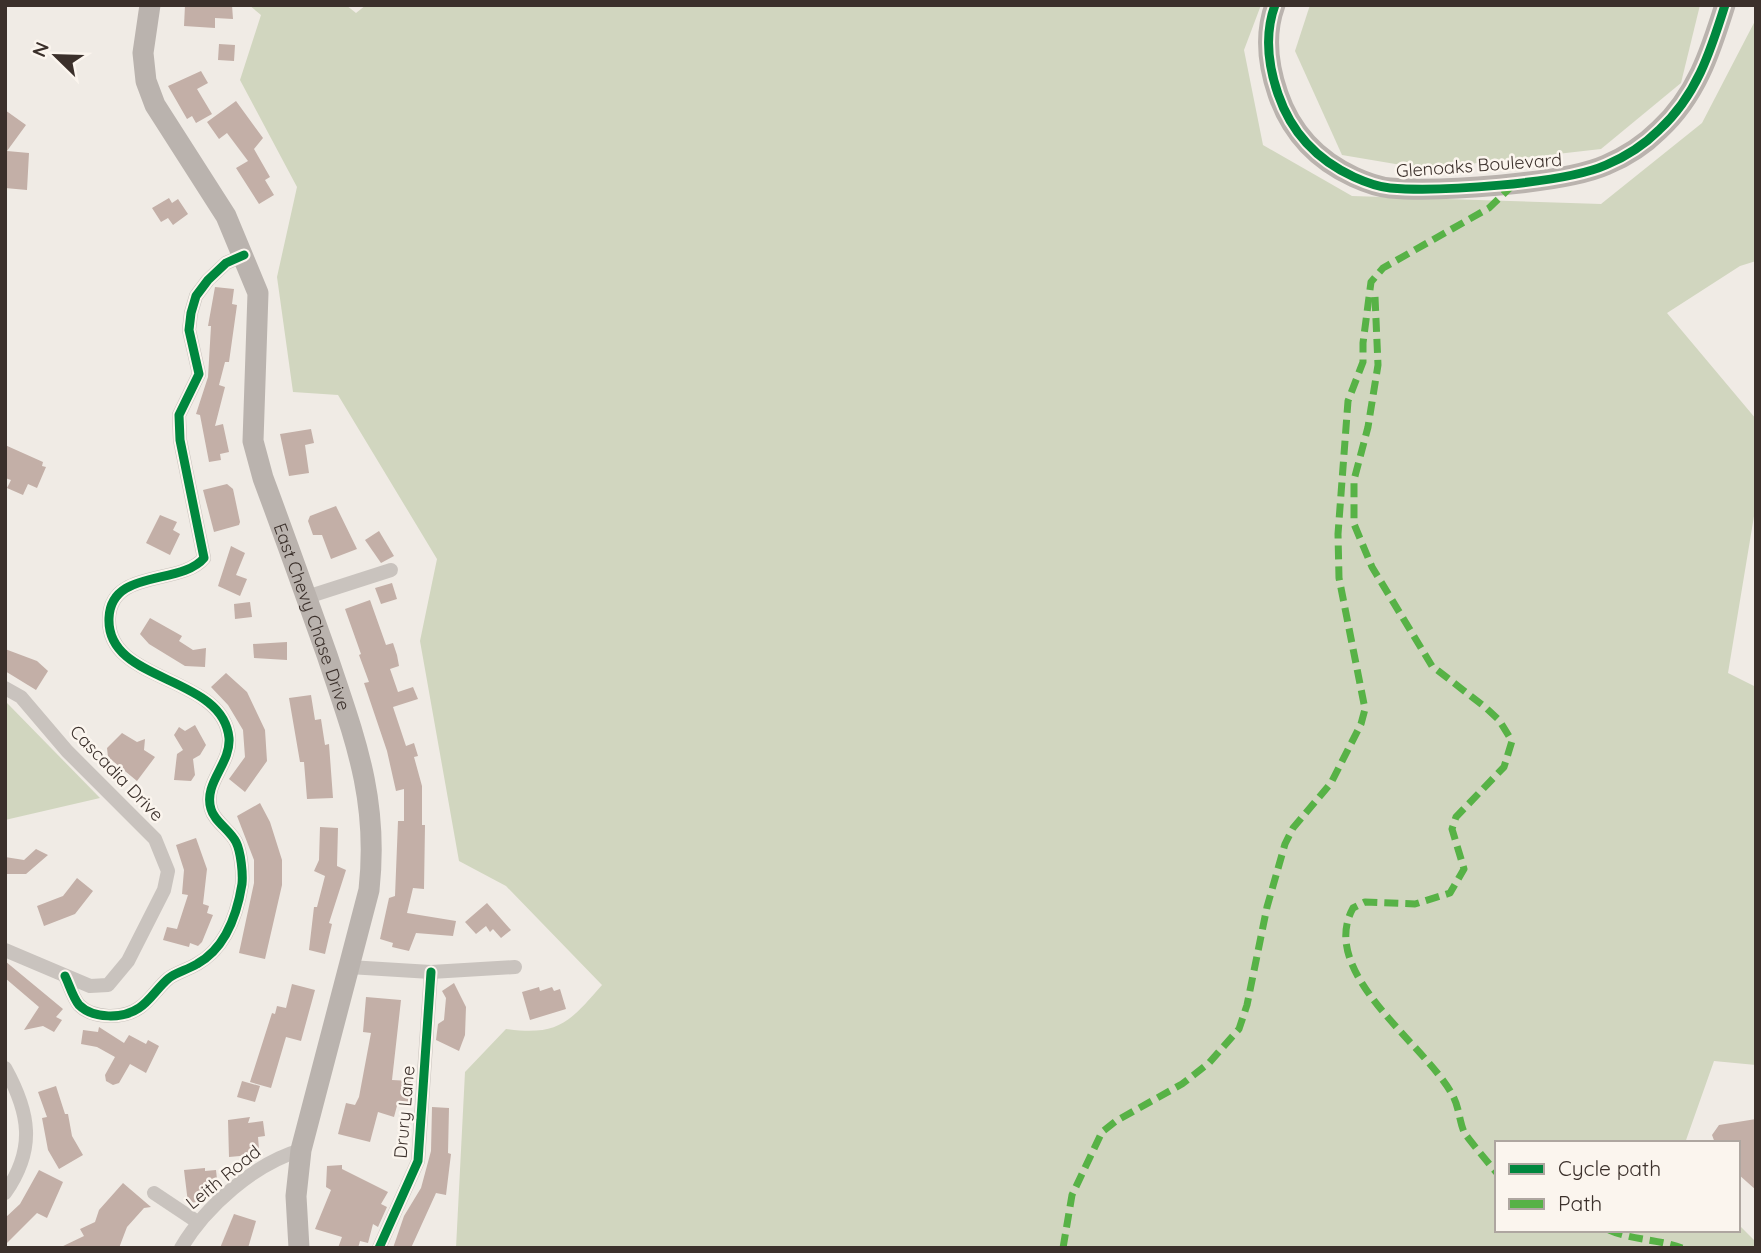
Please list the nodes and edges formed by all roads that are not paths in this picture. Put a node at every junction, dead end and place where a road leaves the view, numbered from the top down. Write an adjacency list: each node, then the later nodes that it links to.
1 (150, 5): 4 (main road, East Chevy Chase Drive)
2 (1275, 5): 3 (main road, Glenoaks Boulevard)
3 (1725, 5)
4 (244, 256): 6 (main road, East Chevy Chase Drive); 12 (street)
5 (391, 570): 6 (street)
6 (307, 597): 9 (main road, East Chevy Chase Drive)
7 (5, 688): 12 (street, Cascadia Drive)
8 (5, 950): 12 (street, Cascadia Drive)
9 (349, 967): 11 (street); 14 (main road, East Chevy Chase Drive)
10 (515, 967): 11 (street)
11 (431, 972): 20 (street, Drury Lane)
12 (65, 976)
13 (5, 1068): 15 (street)
14 (301, 1150): 17 (street, Leith Road); 19 (main road, East Chevy Chase Drive)
15 (5, 1193)
16 (154, 1193): 17 (street)
17 (196, 1222): 18 (street, Leith Road)
18 (181, 1248)
19 (299, 1248)
20 (379, 1248)

